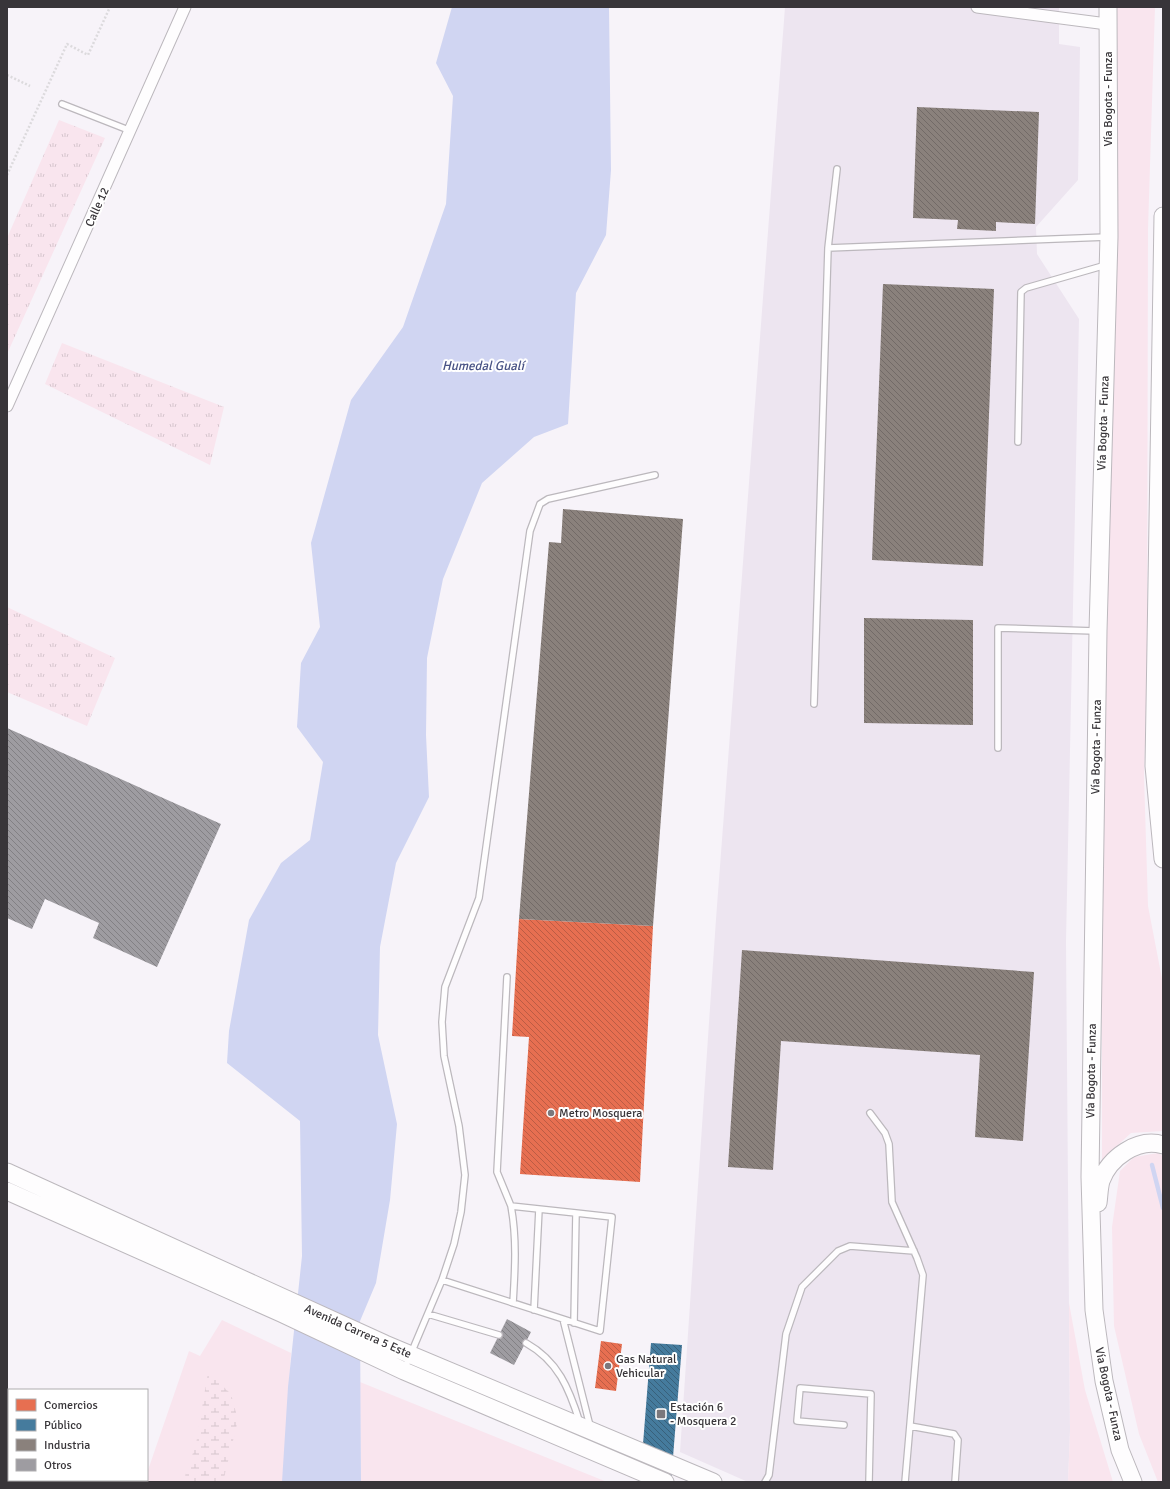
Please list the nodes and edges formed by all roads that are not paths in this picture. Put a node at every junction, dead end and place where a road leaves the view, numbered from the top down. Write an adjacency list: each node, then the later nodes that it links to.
1 (185, 7): 6 (street, Calle 12)
2 (977, 7): 4 (street)
3 (1108, 7): 4 (main road, Vía Bogota - Funza)
4 (1108, 24): 9 (main road, Vía Bogota - Funza)
5 (62, 104): 6 (lane)
6 (131, 131): 12 (street, Calle 12)
7 (836, 169): 10 (lane)
8 (1163, 216): 18 (main road)
9 (1109, 237): 10 (lane); 11 (main road, Vía Bogota - Funza)
10 (828, 248): 16 (lane)
11 (1108, 264): 13 (lane); 15 (main road, Vía Bogota - Funza)
12 (7, 406)
13 (1018, 442)
14 (656, 475): 29 (lane)
15 (1098, 631): 17 (lane); 27 (main road, Vía Bogota - Funza)
16 (814, 704)
17 (998, 748)
18 (1163, 859)
19 (507, 977): 24 (lane)
20 (870, 1113): 28 (lane)
21 (1163, 1145): 27 (main road)
22 (7, 1172): 31 (main road, Avenida Carrera 5 Este)
23 (7, 1191): 31 (main road, Avenida Carrera 5 Este)
24 (511, 1206): 25 (lane); 30 (lane)
25 (539, 1209): 26 (lane); 32 (lane)
26 (576, 1213): 35 (lane); 35 (lane)
27 (1091, 1239): 44 (main road, Vía Bogota - Funza)
28 (914, 1251): 42 (lane); 47 (lane)
29 (442, 1280): 30 (lane); 33 (lane)
30 (513, 1303): 32 (lane)
31 (281, 1305): 38 (main road, Avenida Carrera 5 Este)
32 (534, 1310): 34 (lane)
33 (428, 1314): 36 (lane); 39 (lane)
34 (563, 1319): 35 (lane); 43 (lane)
35 (574, 1323)
36 (499, 1335)
37 (526, 1343): 43 (lane)
38 (382, 1351): 39 (main road, Avenida Carrera 5 Este); 40 (main road, Avenida Carrera 5 Este)
39 (411, 1355): 40 (lane); 43 (main road, Avenida Carrera 5 Este)
40 (404, 1371): 45 (main road, Avenida Carrera 5 Este)
41 (844, 1425): 48 (lane)
42 (910, 1426): 49 (lane); 50 (lane)
43 (586, 1429): 46 (main road, Avenida Carrera 5 Este)
44 (1120, 1450): 51 (main road); 52 (main road, Vía Bogota - Funza)
45 (665, 1482)
46 (713, 1482)
47 (765, 1482)
48 (869, 1482)
49 (905, 1482)
50 (955, 1482)
51 (1128, 1482)
52 (1134, 1482)

